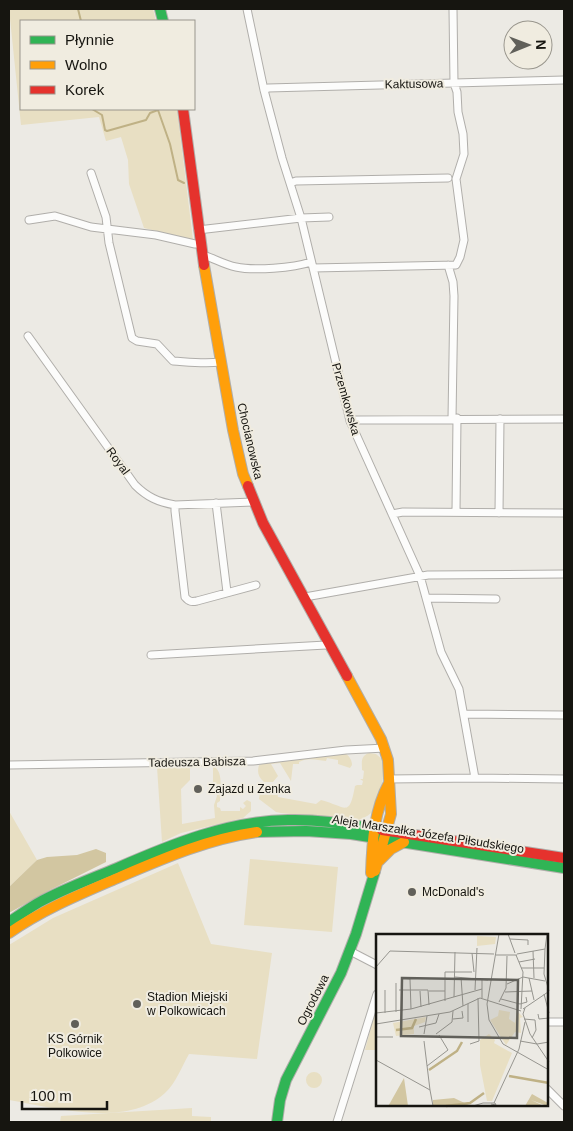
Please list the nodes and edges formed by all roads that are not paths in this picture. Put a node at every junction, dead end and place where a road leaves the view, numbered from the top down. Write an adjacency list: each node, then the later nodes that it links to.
1 (247, 9): 5 (street, Przemkowska)
2 (453, 9): 4 (street)
3 (564, 80): 4 (street, Kaktusowa)
4 (454, 83): 5 (street, Kaktusowa); 18 (street)
5 (264, 90): 9 (street, Przemkowska)
6 (183, 110): 14 (street, Chocianowska)
7 (91, 173): 13 (street)
8 (448, 178): 9 (street)
9 (290, 183): 11 (street, Przemkowska)
10 (329, 217): 11 (street)
11 (301, 218): 14 (street); 17 (street, Przemkowska)
12 (29, 220): 13 (street)
13 (108, 229): 15 (street); 20 (street)
14 (198, 230): 15 (street, Chocianowska)
15 (200, 244): 16 (street, Chocianowska)
16 (202, 256): 17 (street); 20 (street, Chocianowska)
17 (312, 265): 18 (street); 24 (street, Przemkowska)
18 (452, 265): 21 (street)
19 (28, 336): 27 (street, Royal)
20 (220, 362): 25 (street, Chocianowska)
21 (454, 418): 22 (street); 24 (street); 28 (street)
22 (500, 419): 23 (street); 29 (street)
23 (564, 419)
24 (350, 422): 31 (street, Przemkowska)
25 (253, 502): 26 (street, Royal); 36 (street, Chocianowska)
26 (216, 504): 27 (street, Royal); 35 (street)
27 (175, 505): 35 (street)
28 (456, 512): 29 (street); 31 (street)
29 (500, 513): 30 (street)
30 (564, 513)
31 (392, 514): 33 (street, Przemkowska)
32 (564, 574): 33 (street)
33 (420, 576): 36 (street); 37 (street, Przemkowska)
34 (256, 585): 35 (street)
35 (227, 592)
36 (304, 597): 39 (street, Chocianowska)
37 (427, 598): 38 (street); 41 (street, Przemkowska)
38 (496, 599)
39 (330, 643): 40 (street); 43 (street, Chocianowska)
40 (151, 655)
41 (464, 714): 42 (street); 45 (street, Przemkowska)
42 (564, 715)
43 (385, 748): 44 (street, Tadeusza Babisza); 47 (street, Chocianowska)
44 (9, 765)
45 (475, 778): 46 (street); 47 (street)
46 (564, 779)
47 (389, 781): 48 (street); 49 (street, Chocianowska)
48 (379, 810): 50 (street); 51 (street)
49 (391, 814): 51 (street, Chocianowska); 52 (street)
50 (359, 830): 51 (street, Aleja Marszałka Józefa Piłsudskiego); 54 (street); 60 (street, Aleja Marszałka Józefa Piłsudskiego); 61 (street, Aleja Marszałka Józefa Piłsudskiego)
51 (380, 833): 52 (street, Aleja Marszałka Józefa Piłsudskiego); 54 (street, Ogrodowa); 57 (street, Ogrodowa)
52 (404, 837): 55 (street, Aleja Marszałka Józefa Piłsudskiego); 57 (street); 58 (street, Aleja Marszałka Józefa Piłsudskiego)
53 (564, 849): 55 (street)
54 (371, 853): 59 (street, Ogrodowa)
55 (545, 854): 56 (street, Aleja Marszałka Józefa Piłsudskiego)
56 (564, 858)
57 (378, 863): 59 (street, Ogrodowa)
58 (564, 868)
59 (370, 889): 62 (street, Ogrodowa)
60 (9, 922)
61 (9, 933)
62 (350, 951): 63 (street); 69 (street, Ogrodowa)
63 (376, 964)
64 (376, 997): 70 (street)
65 (548, 1022): 66 (street)
66 (564, 1022)
67 (548, 1090): 68 (street)
68 (564, 1106)
69 (277, 1122)
70 (337, 1122)

